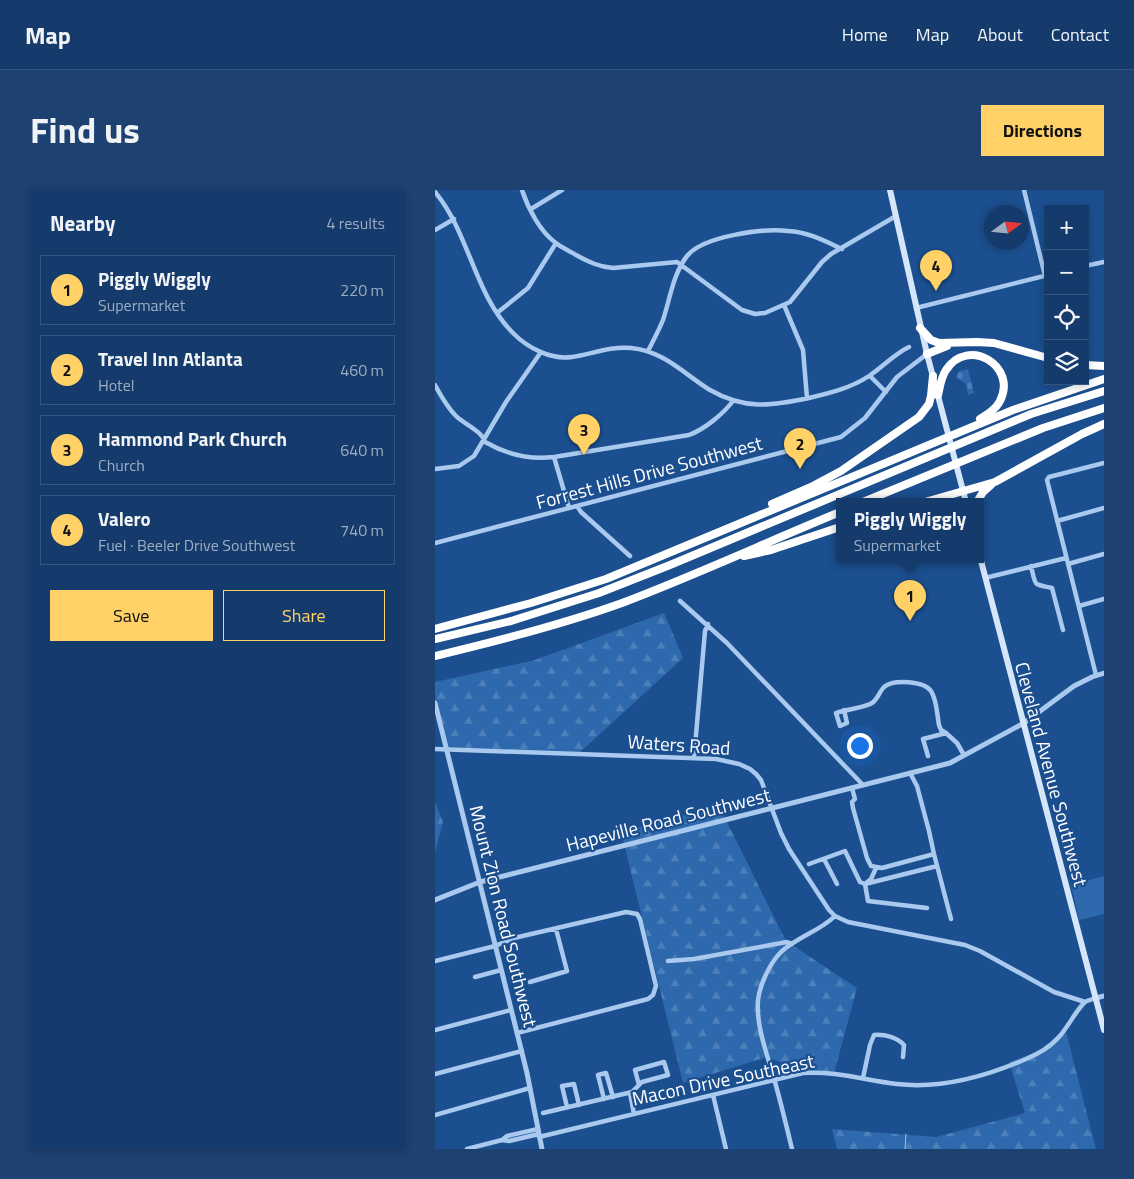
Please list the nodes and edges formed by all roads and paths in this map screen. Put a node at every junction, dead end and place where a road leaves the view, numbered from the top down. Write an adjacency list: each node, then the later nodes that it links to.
1 (522, 190): 6 (street)
2 (562, 190): 6 (street)
3 (890, 190): 7 (main road)
4 (1023, 190): 15 (street)
5 (435, 192): 8 (street)
6 (531, 209): 10 (street)
7 (896, 216): 11 (street); 18 (main road)
8 (454, 219): 9 (street); 19 (street)
9 (435, 230)
10 (556, 243): 13 (street); 19 (street)
11 (842, 249): 13 (street); 17 (street)
12 (1104, 262): 14 (street)
13 (682, 264): 17 (street); 23 (street)
14 (1089, 265)
15 (1044, 269)
16 (1044, 276): 18 (street)
17 (784, 305): 36 (street)
18 (916, 308): 20 (main road)
19 (497, 313): 24 (street)
20 (920, 328): 21 (highway); 25 (main road)
21 (954, 344): 25 (highway); 26 (highway)
22 (909, 348): 29 (street)
23 (648, 351): 24 (street); 37 (street)
24 (541, 352): 41 (street)
25 (927, 354): 30 (main road); 34 (street, Forrest Hills Drive Southwest)
26 (1044, 357)
27 (1089, 365): 28 (highway)
28 (1104, 366)
29 (870, 376): 34 (street); 36 (street)
30 (933, 376): 35 (main road); 58 (highway)
31 (1104, 379): 40 (highway)
32 (435, 385): 41 (street)
33 (1104, 391): 73 (highway)
34 (886, 392): 51 (street, Forrest Hills Drive Southwest)
35 (938, 395): 40 (highway); 46 (main road)
36 (807, 398): 37 (street)
37 (733, 401): 42 (street)
38 (1104, 408): 47 (highway)
39 (1104, 424): 45 (highway)
40 (968, 428): 58 (highway)
41 (484, 440): 42 (street); 44 (street)
42 (554, 457): 52 (street)
43 (1104, 463): 55 (street)
44 (435, 469)
45 (995, 482): 46 (highway); 50 (highway)
46 (963, 488): 48 (highway); 49 (main road)
47 (873, 498)
48 (936, 498)
49 (965, 498)
50 (979, 498)
51 (577, 506): 52 (street, Forrest Hills Drive Southwest); 60 (street)
52 (569, 508): 57 (street, Forrest Hills Drive Southwest)
53 (1104, 508): 55 (street)
54 (836, 514): 61 (highway)
55 (1057, 521): 62 (street)
56 (836, 528): 61 (highway)
57 (435, 543)
58 (686, 546): 71 (highway)
59 (1104, 554): 64 (street)
60 (630, 556)
61 (732, 558): 74 (highway)
62 (1067, 558): 64 (street); 65 (street)
63 (981, 563): 66 (main road, Cleveland Avenue Southwest)
64 (1068, 564): 69 (street)
65 (1031, 566): 66 (street); 72 (street)
66 (985, 578): 79 (main road, Cleveland Avenue Southwest)
67 (1104, 599): 69 (street)
68 (680, 601): 70 (street)
69 (1079, 606): 76 (street)
70 (708, 624): 85 (street); 87 (street)
71 (435, 629)
72 (1063, 630)
73 (435, 639)
74 (435, 656)
75 (1104, 674): 76 (street, Hapeville Road Southwest)
76 (1096, 675): 79 (street, Hapeville Road Southwest)
77 (435, 704): 82 (street, Mount Zion Road Southwest)
78 (844, 710): 80 (street)
79 (1024, 723): 83 (street, Hapeville Road Southwest); 111 (main road, Cleveland Avenue Southwest)
80 (946, 733): 83 (street); 84 (street)
81 (435, 749): 82 (street, Waters Road)
82 (447, 749): 85 (street, Waters Road); 95 (street, Mount Zion Road Southwest)
83 (964, 755): 86 (street, Hapeville Road Southwest)
84 (928, 756)
85 (694, 758): 89 (street, Waters Road)
86 (911, 776): 87 (street, Hapeville Road Southwest); 90 (street)
87 (863, 786): 88 (street, Hapeville Road Southwest)
88 (852, 788): 89 (street, Hapeville Road Southwest); 94 (street)
89 (772, 809): 95 (street, Hapeville Road Southwest); 100 (street, Waters Road)
90 (934, 854): 93 (street); 94 (street)
91 (824, 859): 92 (street); 96 (street); 97 (street)
92 (809, 864)
93 (937, 866): 97 (street); 101 (street)
94 (876, 868): 97 (street)
95 (480, 882): 98 (street, Hapeville Road Southwest); 104 (street, Mount Zion Road Southwest)
96 (837, 884)
97 (865, 884): 99 (street)
98 (435, 900)
99 (927, 908)
100 (835, 916): 103 (street); 112 (street)
101 (951, 918)
102 (556, 929): 104 (street); 109 (street); 116 (street)
103 (792, 944): 105 (street); 121 (street)
104 (495, 946): 106 (street); 107 (street, Mount Zion Road Southwest)
105 (668, 960)
106 (435, 961)
107 (501, 970): 108 (street); 113 (street, Mount Zion Road Southwest)
108 (475, 977)
109 (530, 982)
110 (1104, 996): 111 (street)
111 (1096, 998): 112 (street); 115 (main road, Cleveland Avenue Southwest)
112 (1085, 1002): 120 (street, Macon Drive Southeast)
113 (511, 1010): 114 (street); 116 (street, Mount Zion Road Southwest)
114 (435, 1030)
115 (1104, 1030)
116 (517, 1033): 117 (street, Mount Zion Road Southwest)
117 (522, 1051): 119 (street); 123 (street, Mount Zion Road Southwest)
118 (903, 1057): 120 (street)
119 (435, 1074)
120 (863, 1078): 121 (street, Macon Drive Southeast)
121 (774, 1080): 125 (street, Macon Drive Southeast); 137 (street)
122 (639, 1085): 122 (street); 124 (street)
123 (530, 1088): 132 (street); 133 (street, Mount Zion Road Southwest)
124 (630, 1093): 126 (street); 131 (street)
125 (713, 1095): 131 (street, Macon Drive Southeast); 136 (street)
126 (613, 1097): 127 (street); 127 (street)
127 (604, 1099): 128 (street)
128 (579, 1105): 129 (street); 129 (street)
129 (567, 1107): 130 (street)
130 (543, 1113)
131 (635, 1114): 133 (street, Macon Drive Southeast)
132 (435, 1115)
133 (538, 1133): 134 (street, Macon Drive Southeast); 135 (street, Mount Zion Road Southwest)
134 (467, 1149)
135 (542, 1149)
136 (726, 1149)
137 (792, 1149)

